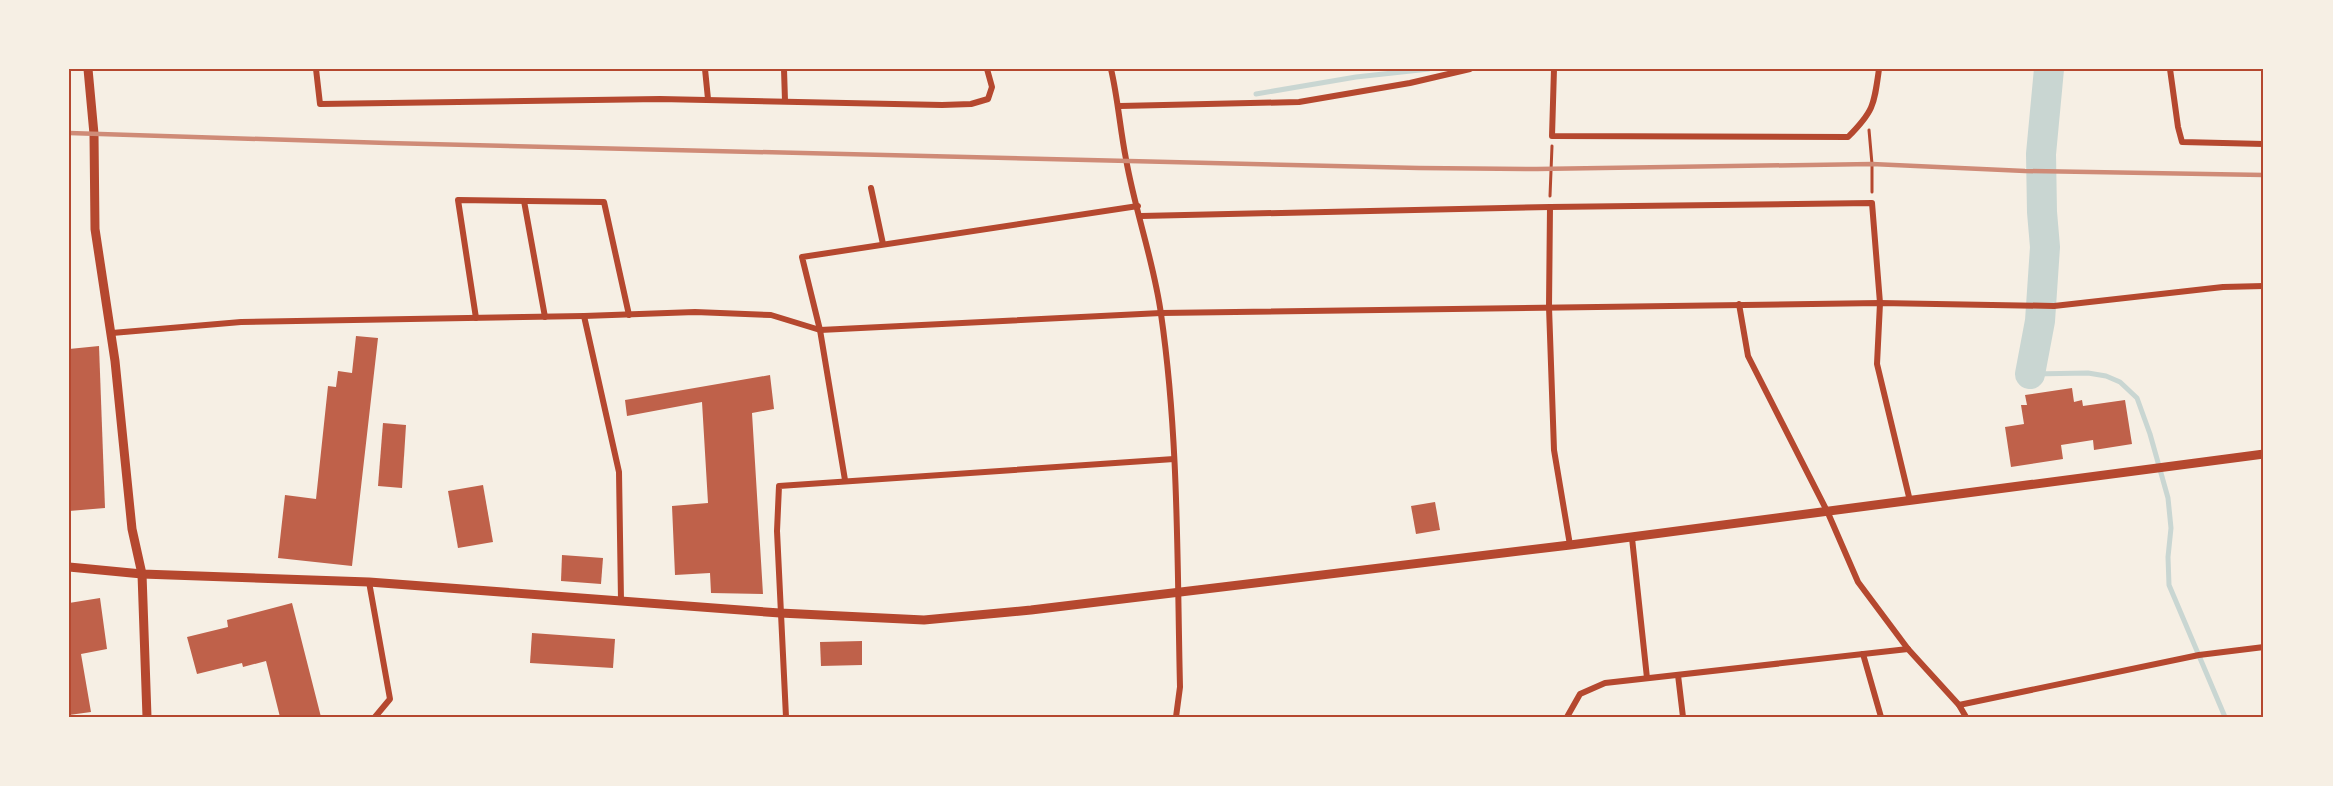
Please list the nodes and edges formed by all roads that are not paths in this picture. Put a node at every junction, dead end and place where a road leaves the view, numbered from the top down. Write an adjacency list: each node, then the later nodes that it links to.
1 (88, 69): 31 (street)
2 (316, 69): 11 (street)
3 (705, 69): 11 (street)
4 (784, 69): 12 (street)
5 (987, 69): 12 (street)
6 (1111, 69): 13 (street)
7 (1470, 69): 13 (street)
8 (1554, 69): 9 (street)
9 (1879, 69)
10 (2170, 69): 14 (street)
11 (708, 99): 12 (street)
12 (784, 101)
13 (1120, 106): 17 (street)
14 (2264, 144)
15 (871, 188): 20 (street)
16 (524, 201): 26 (street); 28 (street); 29 (street)
17 (1138, 206): 19 (street); 20 (street)
18 (1550, 207): 19 (street); 22 (street); 24 (street)
19 (1141, 216): 25 (street)
20 (883, 244): 30 (street)
21 (2264, 286): 22 (street)
22 (1880, 303): 23 (street); 35 (street)
23 (1739, 304): 24 (street); 36 (street)
24 (1549, 307): 25 (street); 38 (street)
25 (1161, 313): 30 (street); 33 (street)
26 (628, 315): 27 (street); 30 (street)
27 (584, 316): 28 (street); 43 (street)
28 (545, 317): 29 (street)
29 (476, 318): 31 (street)
30 (820, 330): 34 (street)
31 (112, 333): 40 (street)
32 (2264, 454): 35 (street)
33 (1174, 459): 34 (street); 42 (street)
34 (845, 480): 44 (street)
35 (1910, 501): 36 (street)
36 (1828, 513): 37 (street); 46 (street)
37 (1632, 538): 38 (street); 49 (street)
38 (1570, 545): 42 (street)
39 (69, 567): 40 (street)
40 (142, 574): 41 (street); 51 (street)
41 (369, 582): 43 (street); 52 (street)
42 (1178, 591): 44 (street); 54 (street)
43 (621, 600): 44 (street)
44 (780, 613): 53 (street)
45 (2264, 647): 50 (street)
46 (1908, 649): 47 (street); 50 (street)
47 (1863, 654): 48 (street); 57 (street)
48 (1678, 675): 49 (street); 56 (street)
49 (1647, 678): 55 (street)
50 (1959, 705): 58 (street)
51 (147, 717)
52 (375, 717)
53 (786, 717)
54 (1176, 717)
55 (1568, 717)
56 (1683, 717)
57 (1881, 717)
58 (1966, 717)

